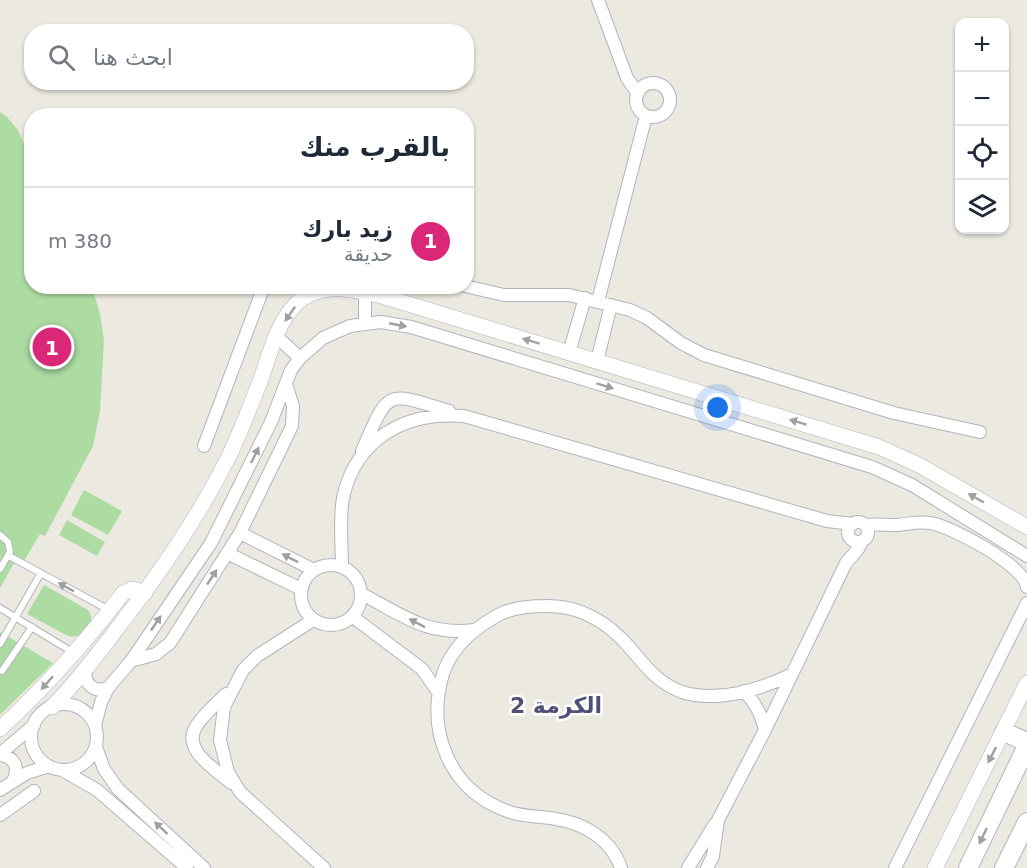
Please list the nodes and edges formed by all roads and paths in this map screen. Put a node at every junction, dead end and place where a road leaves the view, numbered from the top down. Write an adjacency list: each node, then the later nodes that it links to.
1 (598, 0): 2 (street)
2 (638, 94): 3 (street); 3 (street)
3 (646, 116): 10 (street)
4 (474, 288): 9 (street)
5 (261, 294): 23 (street)
6 (310, 294): 12 (street, one-way to 12)
7 (365, 294): 11 (street)
8 (372, 294): 13 (street, one-way to 8)
9 (585, 298): 10 (street); 13 (street)
10 (604, 303): 15 (street); 22 (street)
11 (365, 323): 14 (street); 31 (street, one-way to 31)
12 (277, 337): 14 (street); 38 (street)
13 (569, 353): 15 (street)
14 (300, 358): 16 (street)
15 (597, 361): 25 (street, one-way to 15)
16 (286, 384): 26 (street); 50 (street, one-way to 16)
17 (408, 399): 18 (street); 19 (street); 20 (street)
18 (379, 413): 21 (street); 24 (street)
19 (464, 416): 20 (street); 27 (street)
20 (406, 421): 21 (street)
21 (394, 428): 24 (street)
22 (980, 432)
23 (204, 446)
24 (356, 466): 32 (street)
25 (1027, 527)
26 (240, 533): 29 (street); 34 (street, one-way to 26)
27 (858, 533): 36 (street); 53 (street)
28 (0, 535): 30 (lane)
29 (227, 553): 37 (street); 50 (street, one-way to 29)
30 (9, 556): 33 (lane); 35 (lane)
31 (1027, 556)
32 (342, 567): 34 (street); 39 (street)
33 (0, 569)
34 (314, 570): 37 (street)
35 (41, 573): 42 (lane, one-way to 35); 44 (lane)
36 (1027, 587)
37 (301, 589): 45 (street)
38 (145, 593): 42 (street); 51 (street)
39 (362, 594): 43 (street); 47 (street, one-way to 39)
40 (1027, 603): 88 (street)
41 (0, 608): 44 (lane)
42 (109, 611): 49 (street)
43 (353, 617): 45 (street); 58 (street)
44 (15, 618): 46 (lane); 48 (lane)
45 (313, 620): 55 (street)
46 (32, 627): 49 (lane); 52 (lane)
47 (474, 630): 57 (street); 58 (street)
48 (0, 644)
49 (74, 653): 63 (street, one-way to 63)
50 (131, 661): 56 (street)
51 (86, 669): 56 (street); 59 (street)
52 (2, 671)
53 (792, 674): 57 (street); 65 (street)
54 (1027, 683): 66 (street)
55 (233, 686): 61 (street); 64 (street)
56 (108, 688): 62 (street)
57 (744, 691): 65 (street)
58 (438, 692): 86 (street)
59 (52, 707): 60 (street); 62 (street)
60 (34, 725): 70 (street); 72 (street)
61 (196, 725): 64 (street); 71 (street)
62 (95, 726): 68 (street)
63 (0, 729)
64 (220, 729): 69 (street)
65 (765, 729): 79 (street)
66 (1004, 732): 67 (main road); 89 (street, one-way to 89)
67 (1027, 744): 90 (main road, one-way to 90)
68 (96, 747): 73 (street); 84 (street, one-way to 68)
69 (221, 750): 71 (street); 77 (street)
70 (0, 755): 74 (street)
71 (200, 756): 77 (street)
72 (49, 766): 73 (street); 74 (street)
73 (62, 770): 82 (street)
74 (13, 781): 75 (street)
75 (0, 790)
76 (34, 791): 78 (street)
77 (240, 792): 85 (street)
78 (0, 815)
79 (718, 820): 81 (street); 83 (street)
80 (1027, 822): 91 (main road)
81 (715, 862): 87 (street)
82 (181, 866)
83 (692, 867)
84 (204, 868)
85 (324, 868)
86 (621, 868)
87 (707, 868)
88 (896, 868)
89 (935, 868)
90 (968, 868)
91 (1004, 868)

